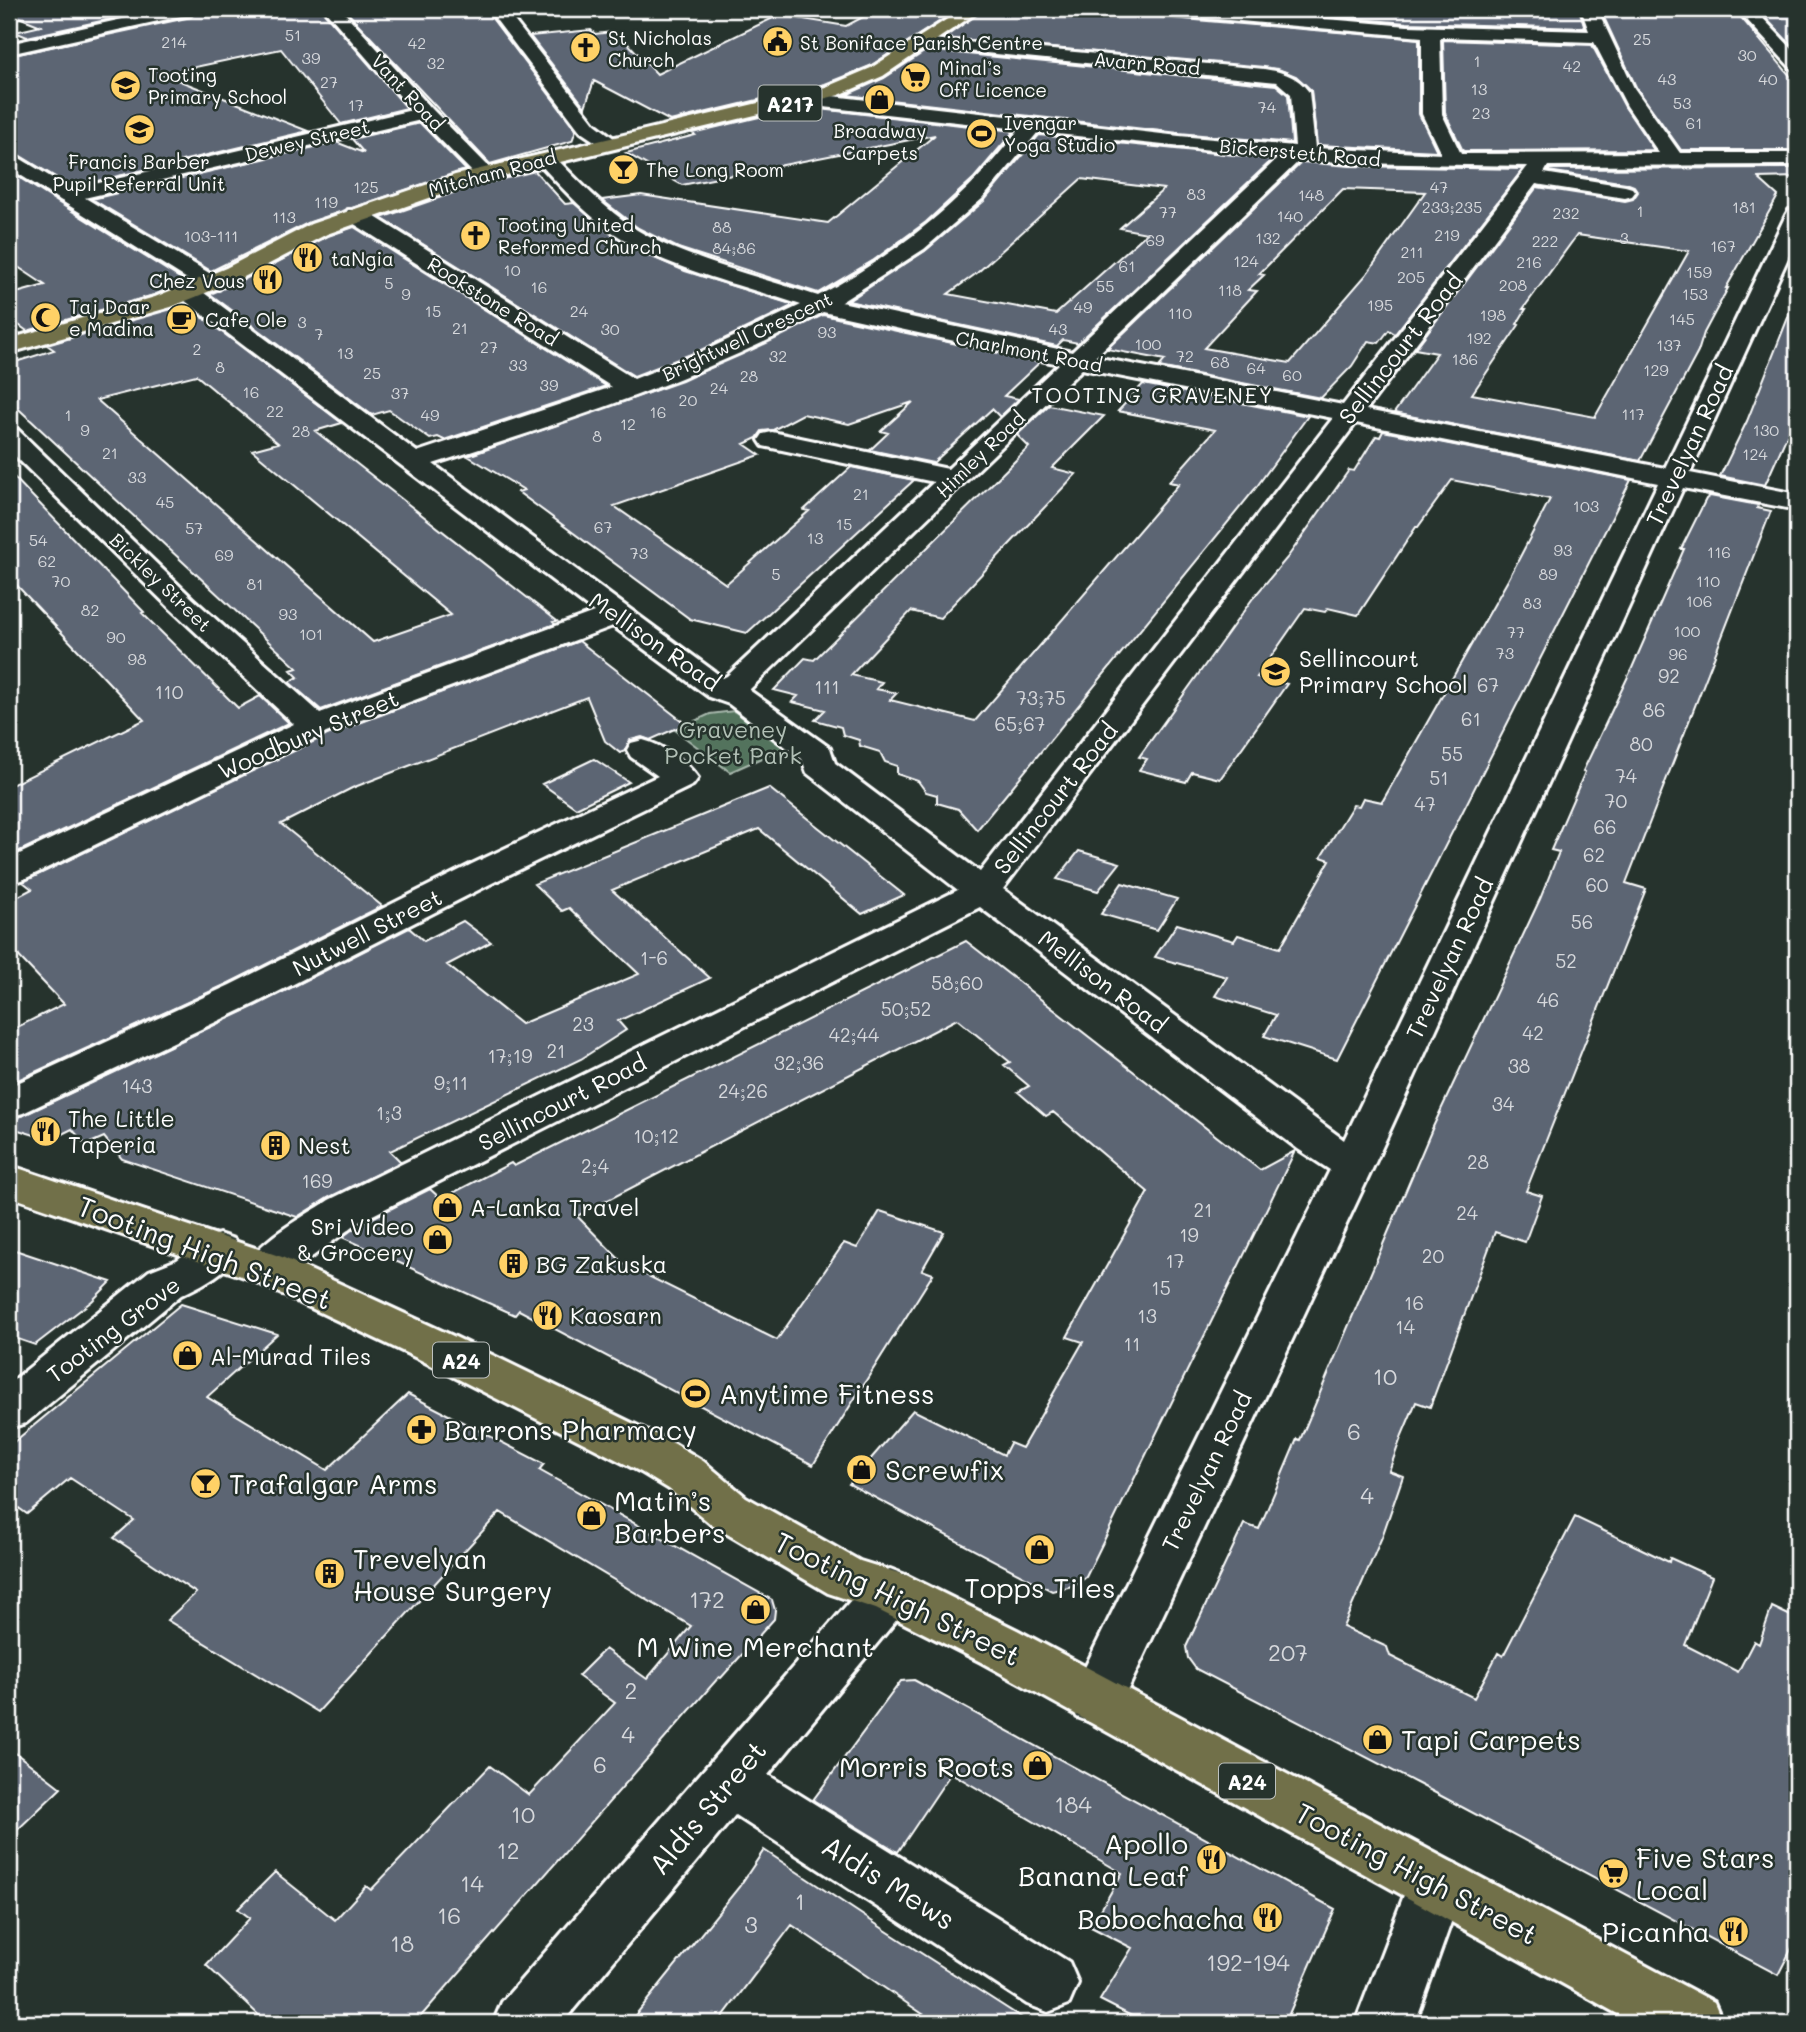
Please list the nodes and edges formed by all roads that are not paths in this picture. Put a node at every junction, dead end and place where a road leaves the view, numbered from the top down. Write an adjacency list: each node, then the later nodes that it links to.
1 (190, 9): 14 (street)
2 (332, 9): 17 (street, Vant Road)
3 (496, 9): 19 (street)
4 (974, 9): 13 (main road, Mitcham Road / A217)
5 (1161, 9): 9 (street)
6 (1409, 9): 10 (street)
7 (1589, 9): 11 (street)
8 (1745, 9): 15 (street)
9 (1240, 12): 10 (street)
10 (1391, 29): 12 (street)
11 (1599, 37): 12 (street); 22 (street)
12 (1431, 38): 25 (street)
13 (926, 41): 16 (main road, Mitcham Road / A217); 20 (street, Avarn Road)
14 (9, 49)
15 (1797, 64)
16 (806, 99): 18 (street, Bickersteth Road); 19 (main road, Mitcham Road / A217)
17 (425, 113): 27 (street, Vant Road); 29 (street, Dewey Street)
18 (1032, 125): 20 (street, Bickersteth Road); 33 (street, Brightwell Crescent)
19 (609, 142): 21 (main road, Mitcham Road / A217)
20 (1300, 154): 25 (street, Bickersteth Road); 35 (street, Himley Road)
21 (546, 159): 27 (main road, Mitcham Road / A217); 33 (street, Charlmont Road)
22 (1674, 159): 23 (street, Bickersteth Road); 26 (street, Bickersteth Road)
23 (1797, 159)
24 (9, 160): 29 (street, Mellison Road)
25 (1454, 160): 26 (street, Bickersteth Road)
26 (1535, 169): 28 (street); 37 (street, Sellincourt Road)
27 (485, 174): 30 (main road, Mitcham Road / A217)
28 (1625, 192)
29 (67, 196): 32 (street, Mellison Road)
30 (356, 215): 32 (main road, Mitcham Road / A217); 36 (street, Rookstone Road)
31 (1797, 215): 42 (street, Trevelyan Road)
32 (199, 288): 34 (main road, Mitcham Road / A217); 40 (street, Mellison Road)
33 (820, 304): 35 (street, Charlmont Road); 36 (street, Brightwell Crescent)
34 (11, 343)
35 (1078, 361): 37 (street, Charlmont Road); 41 (street, Himley Road)
36 (631, 388): 40 (street, Brightwell Crescent)
37 (1350, 415): 42 (street, Charlmont Road); 49 (street, Sellincourt Road)
38 (9, 436): 46 (street, Bickley Street)
39 (772, 440): 41 (street)
40 (411, 462): 44 (street, Mellison Road)
41 (954, 478): 45 (street, Himley Road)
42 (1673, 478): 43 (street, Charlmont Road); 51 (street, Trevelyan Road)
43 (1797, 502)
44 (616, 614): 45 (street, Mellison Road); 46 (street, Woodbury Street)
45 (720, 690): 49 (street, Mellison Road)
46 (315, 726): 48 (street, Woodbury Street)
47 (643, 750): 50 (street, Nutwell Street)
48 (9, 872)
49 (981, 890): 51 (street, Mellison Road); 54 (street, Sellincourt Road)
50 (9, 1103)
51 (1353, 1165): 57 (street, Trevelyan Road)
52 (9, 1180): 53 (main road, Tooting High Street / A24)
53 (219, 1250): 54 (main road, Tooting High Street / A24); 55 (street, Tooting Grove)
54 (266, 1268): 56 (main road, Tooting High Street / A24)
55 (9, 1410)
56 (890, 1591): 57 (main road, Tooting High Street / A24); 58 (street, Aldis Street)
57 (1096, 1700): 59 (main road, Tooting High Street / A24)
58 (730, 1781): 60 (street, Aldis Mews); 61 (street, Aldis Street)
59 (1436, 1883): 62 (street); 63 (main road, Tooting High Street / A24)
60 (1048, 1983)
61 (523, 2023)
62 (1385, 2023)
63 (1693, 2023)

